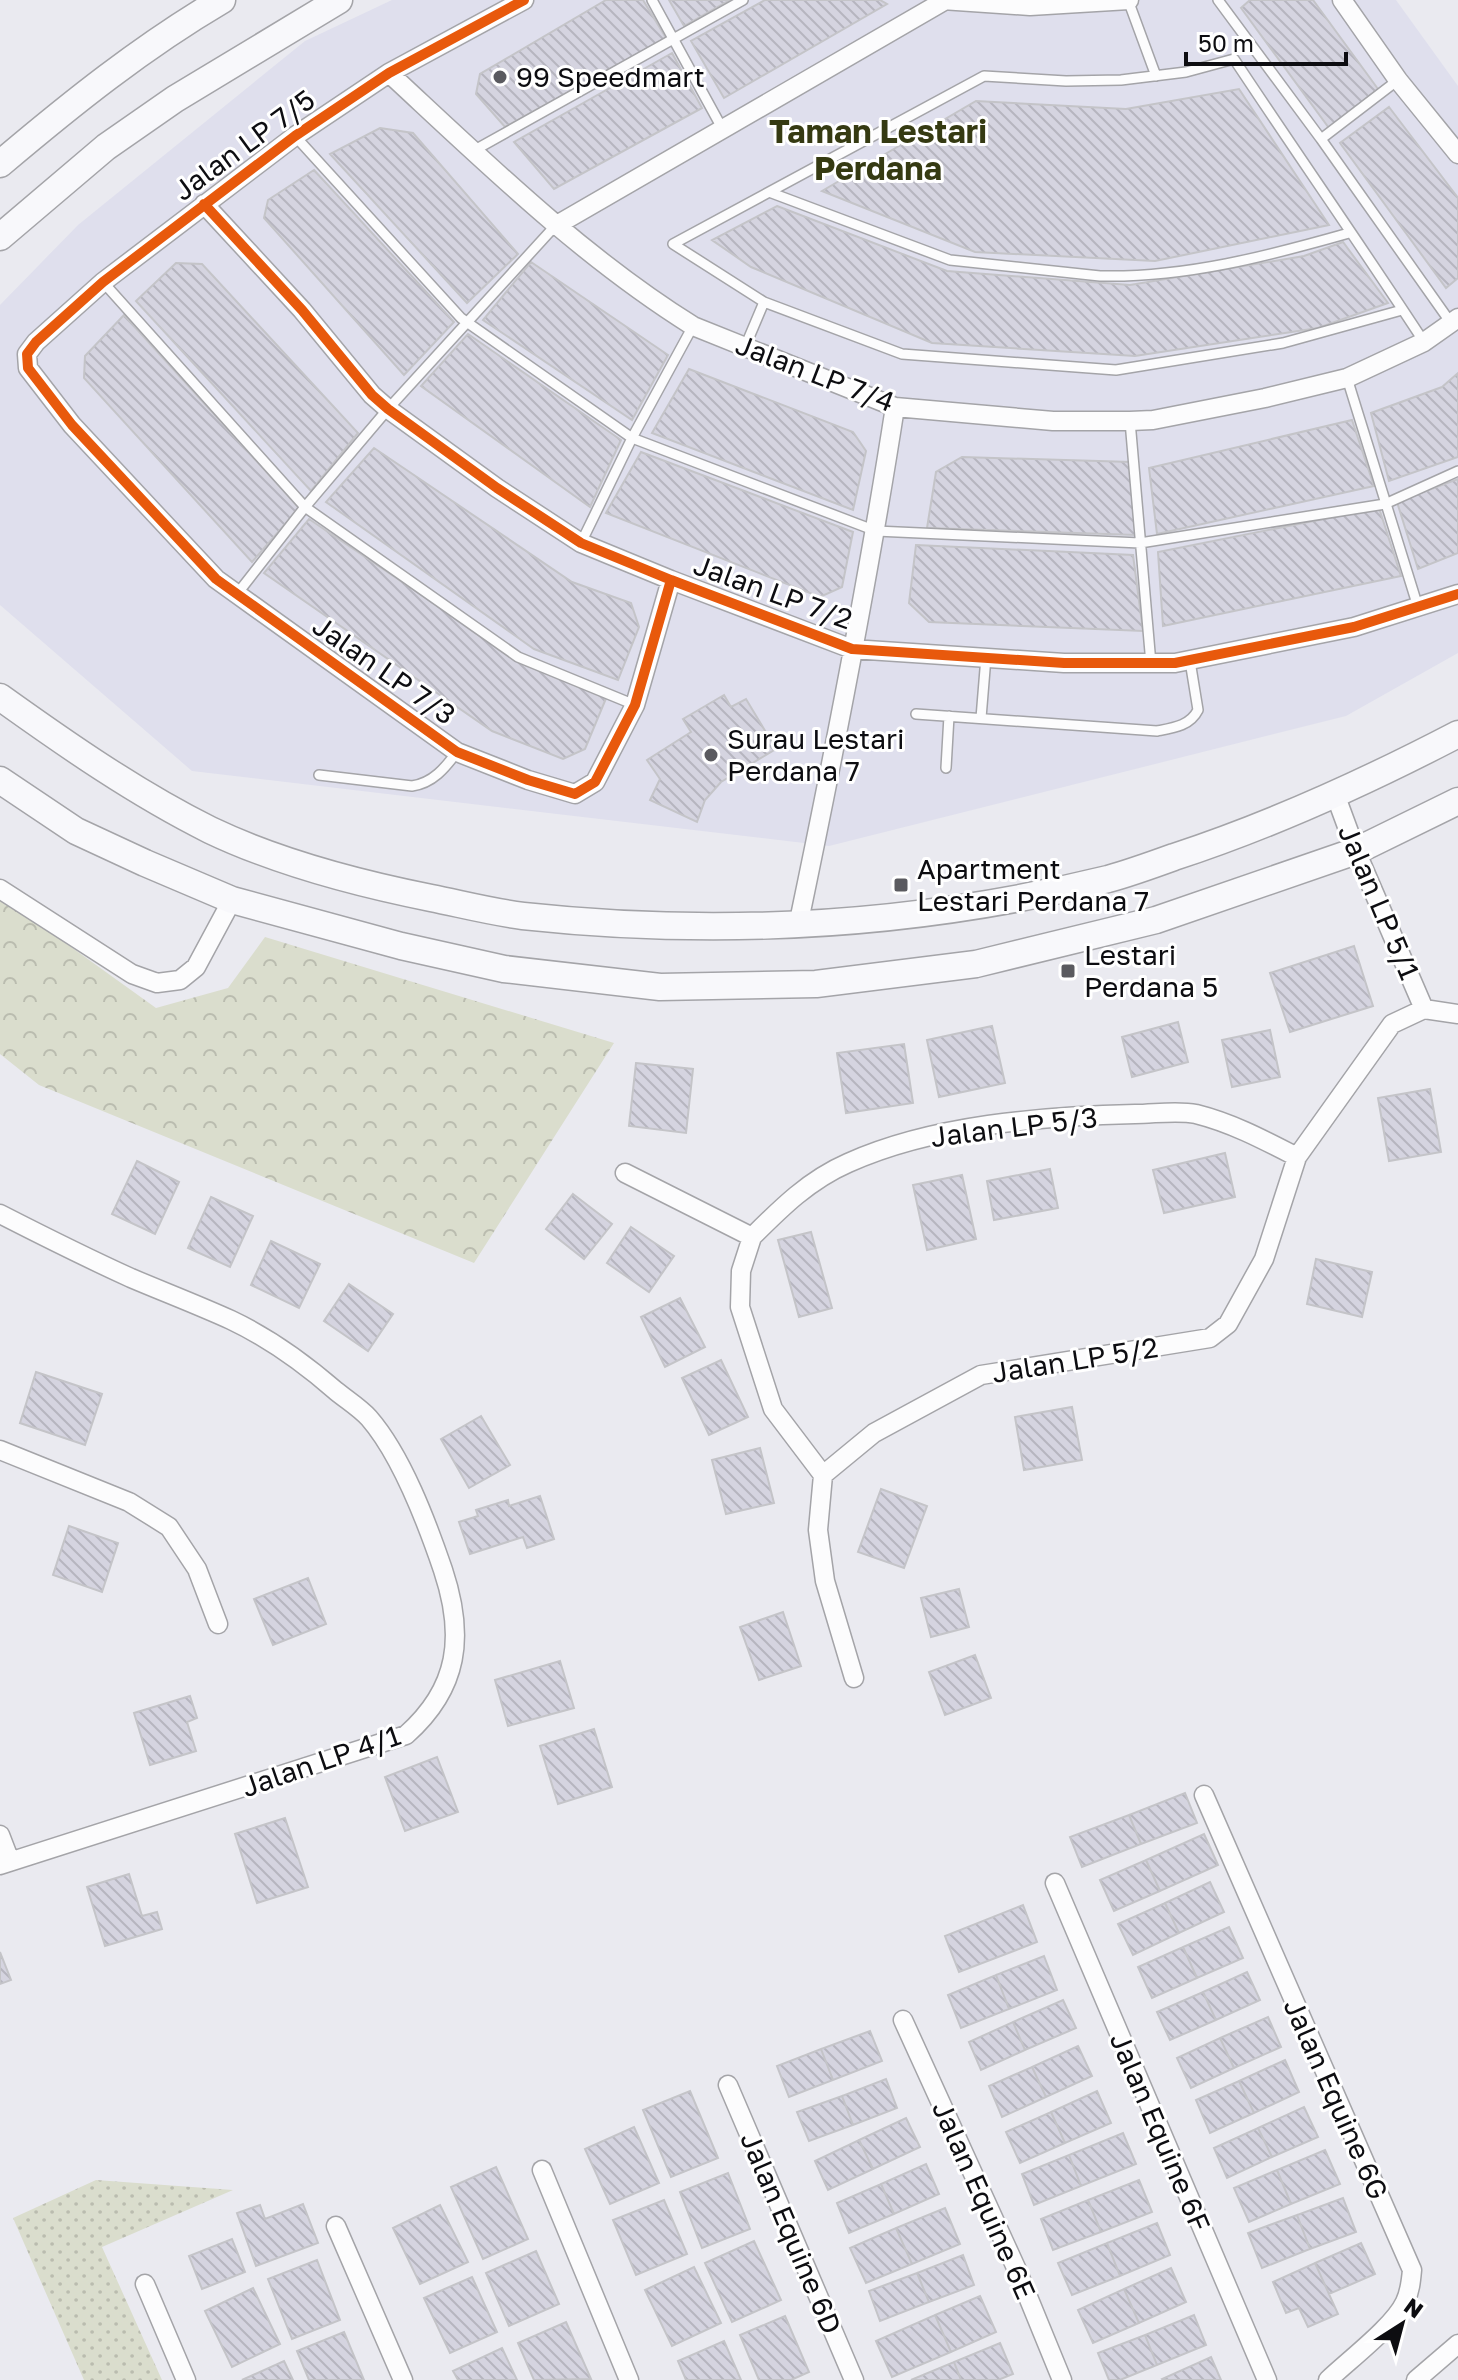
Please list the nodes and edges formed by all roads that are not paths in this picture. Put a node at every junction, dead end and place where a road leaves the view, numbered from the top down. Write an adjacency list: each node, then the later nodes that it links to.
1 (222, 0): 19 (main road)
2 (339, 0): 24 (main road)
3 (652, 0): 10 (lane)
4 (743, 0): 10 (lane)
5 (943, 0): 6 (street); 14 (street)
6 (1129, 0): 12 (lane)
7 (1218, 0): 16 (lane)
8 (1342, 0): 13 (street)
9 (512, 3): 11 (street, Jalan LP 7/5)
10 (671, 40): 14 (lane); 17 (lane)
11 (389, 73): 15 (street, Jalan LP 7/5); 17 (street, Jalan LP 7/4)
12 (1156, 76): 20 (lane); 23 (lane)
13 (1398, 80): 16 (lane); 18 (street)
14 (722, 128): 22 (street)
15 (295, 136): 21 (street, Jalan LP 7/5); 29 (lane)
16 (1321, 139): 28 (lane)
17 (473, 151): 22 (street, Jalan LP 7/4)
18 (1458, 154)
19 (0, 164)
20 (769, 192): 23 (lane); 26 (lane)
21 (204, 204): 25 (street, Jalan LP 7/5); 36 (street, Jalan LP 7/2)
22 (555, 226): 29 (lane); 30 (street, Jalan LP 7/4)
23 (1349, 233): 27 (lane)
24 (0, 237)
25 (103, 282): 33 (street, Jalan LP 7/5); 41 (lane)
26 (764, 302): 27 (lane); 32 (lane)
27 (1402, 310): 31 (lane)
28 (1454, 321): 31 (street, Jalan LP 7/4)
29 (469, 324): 36 (lane); 38 (lane)
30 (693, 326): 32 (street, Jalan LP 7/4); 38 (lane)
31 (1424, 342): 34 (street, Jalan LP 7/4)
32 (745, 347): 35 (street, Jalan LP 7/4)
33 (28, 368): 46 (street, Jalan LP 7/3)
34 (1347, 378): 37 (street, Jalan LP 7/4); 40 (lane)
35 (895, 407): 37 (street, Jalan LP 7/4); 42 (street)
36 (388, 409): 41 (lane); 43 (street, Jalan LP 7/2)
37 (1130, 421): 44 (lane)
38 (632, 438): 42 (lane); 43 (lane)
39 (1458, 471): 40 (lane)
40 (1385, 504): 44 (lane); 48 (lane)
41 (305, 507): 46 (lane); 54 (lane)
42 (876, 531): 44 (lane); 49 (street)
43 (581, 543): 45 (street, Jalan LP 7/2)
44 (1140, 543): 52 (lane)
45 (671, 580): 49 (street, Jalan LP 7/2); 54 (street, Jalan LP 7/3)
46 (237, 594): 59 (street, Jalan LP 7/3)
47 (1458, 594): 48 (street, Jalan LP 7/2)
48 (1418, 607): 51 (street, Jalan LP 7/2)
49 (852, 649): 50 (street, Jalan LP 7/2); 68 (street)
50 (986, 657): 52 (street, Jalan LP 7/2); 57 (lane)
51 (1190, 661): 52 (street, Jalan LP 7/2); 57 (lane)
52 (1151, 664)
53 (0, 697): 68 (main road)
54 (635, 705): 59 (street, Jalan LP 7/3)
55 (916, 714): 56 (lane)
56 (949, 716): 57 (lane); 60 (lane)
57 (981, 718)
58 (1458, 734): 63 (main road)
59 (457, 752): 61 (lane)
60 (946, 768)
61 (319, 775)
62 (0, 780): 67 (main road)
63 (1335, 794): 65 (street, Jalan LP 5/1); 68 (main road)
64 (1458, 801): 65 (main road)
65 (1356, 851): 67 (main road); 69 (street, Jalan LP 5/1)
66 (0, 889): 67 (street)
67 (232, 900)
68 (798, 926)
69 (1424, 1009): 70 (street, Jalan LP 5/1); 71 (street, Jalan LP 5/1)
70 (1458, 1014)
71 (1297, 1157): 74 (street, Jalan LP 5/3); 75 (street, Jalan LP 5/1)
72 (625, 1173): 74 (street)
73 (0, 1214): 82 (street, Jalan LP 4/1)
74 (752, 1237): 77 (street)
75 (1264, 1259): 77 (street, Jalan LP 5/2)
76 (0, 1450): 78 (street)
77 (823, 1475): 79 (street)
78 (218, 1624)
79 (854, 1678)
80 (1204, 1795): 96 (street, Jalan Equine 6G)
81 (0, 1835): 82 (street)
82 (5, 1863)
83 (1055, 1883): 95 (street, Jalan Equine 6F)
84 (903, 2020): 94 (street, Jalan Equine 6E)
85 (728, 2085): 93 (street, Jalan Equine 6D)
86 (542, 2170): 92 (street)
87 (336, 2226): 91 (street)
88 (145, 2284): 90 (street)
89 (1458, 2344): 97 (street)
90 (186, 2380)
91 (403, 2380)
92 (629, 2380)
93 (854, 2380)
94 (1062, 2380)
95 (1267, 2380)
96 (1328, 2380)
97 (1416, 2380)

